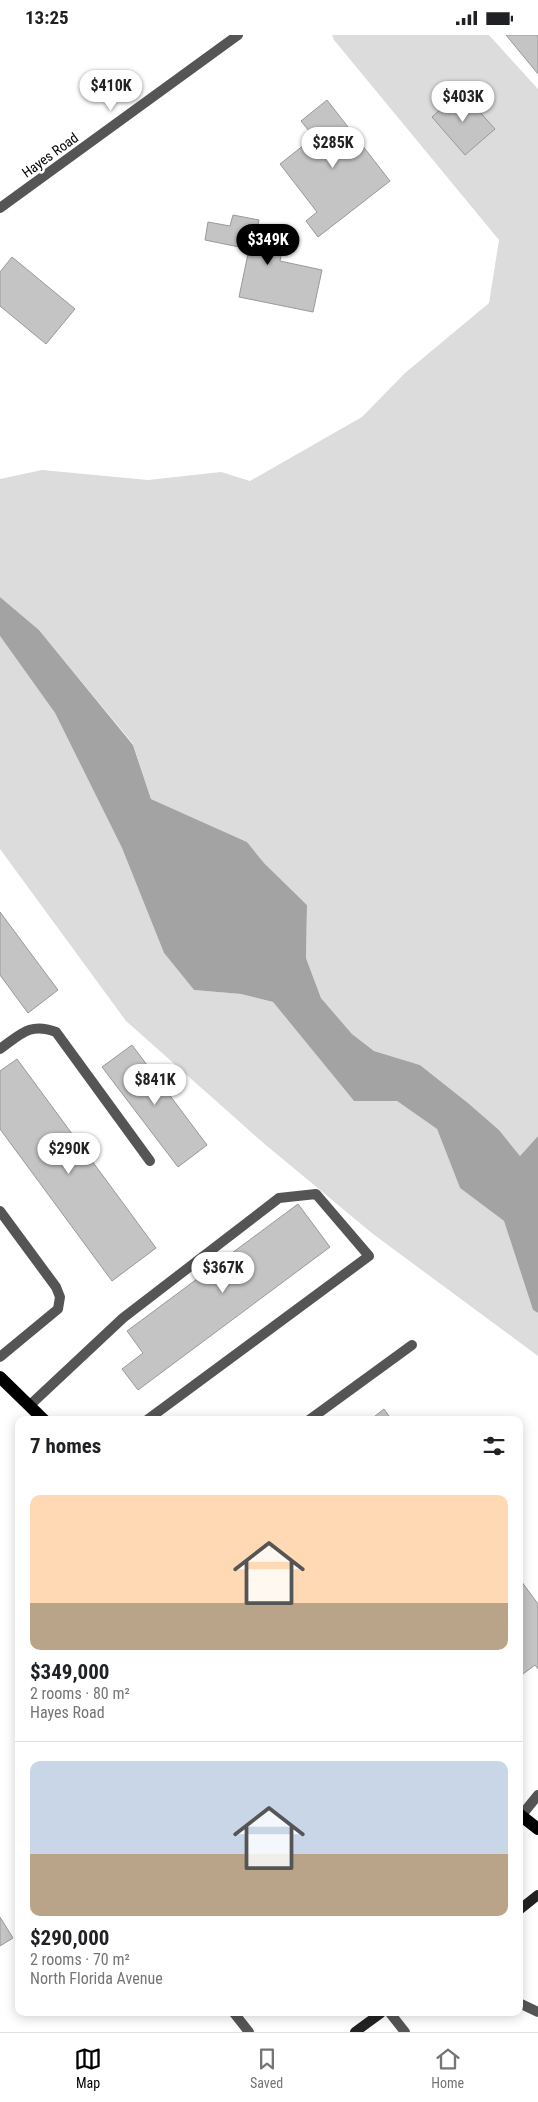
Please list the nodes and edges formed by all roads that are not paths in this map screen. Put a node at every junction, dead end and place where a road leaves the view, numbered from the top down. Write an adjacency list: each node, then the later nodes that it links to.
1 (238, 35): 2 (street, Hayes Road)
2 (0, 208)
3 (0, 1049): 4 (street)
4 (150, 1161)
5 (0, 1211): 7 (street)
6 (412, 1345): 12 (street)
7 (0, 1357)
8 (0, 1377): 9 (main road)
9 (29, 1406): 10 (main road); 11 (street)
10 (40, 1416)
11 (152, 1416)
12 (314, 1416)
13 (538, 1795): 14 (street)
14 (523, 1812)
15 (523, 1817): 16 (main road)
16 (538, 1829)
17 (538, 1895): 18 (street)
18 (523, 1907)
19 (523, 2005): 20 (street)
20 (538, 2012)
21 (237, 2016): 24 (street)
22 (377, 2016): 25 (street)
23 (393, 2016): 26 (street)
24 (250, 2032)
25 (355, 2032)
26 (406, 2032)

